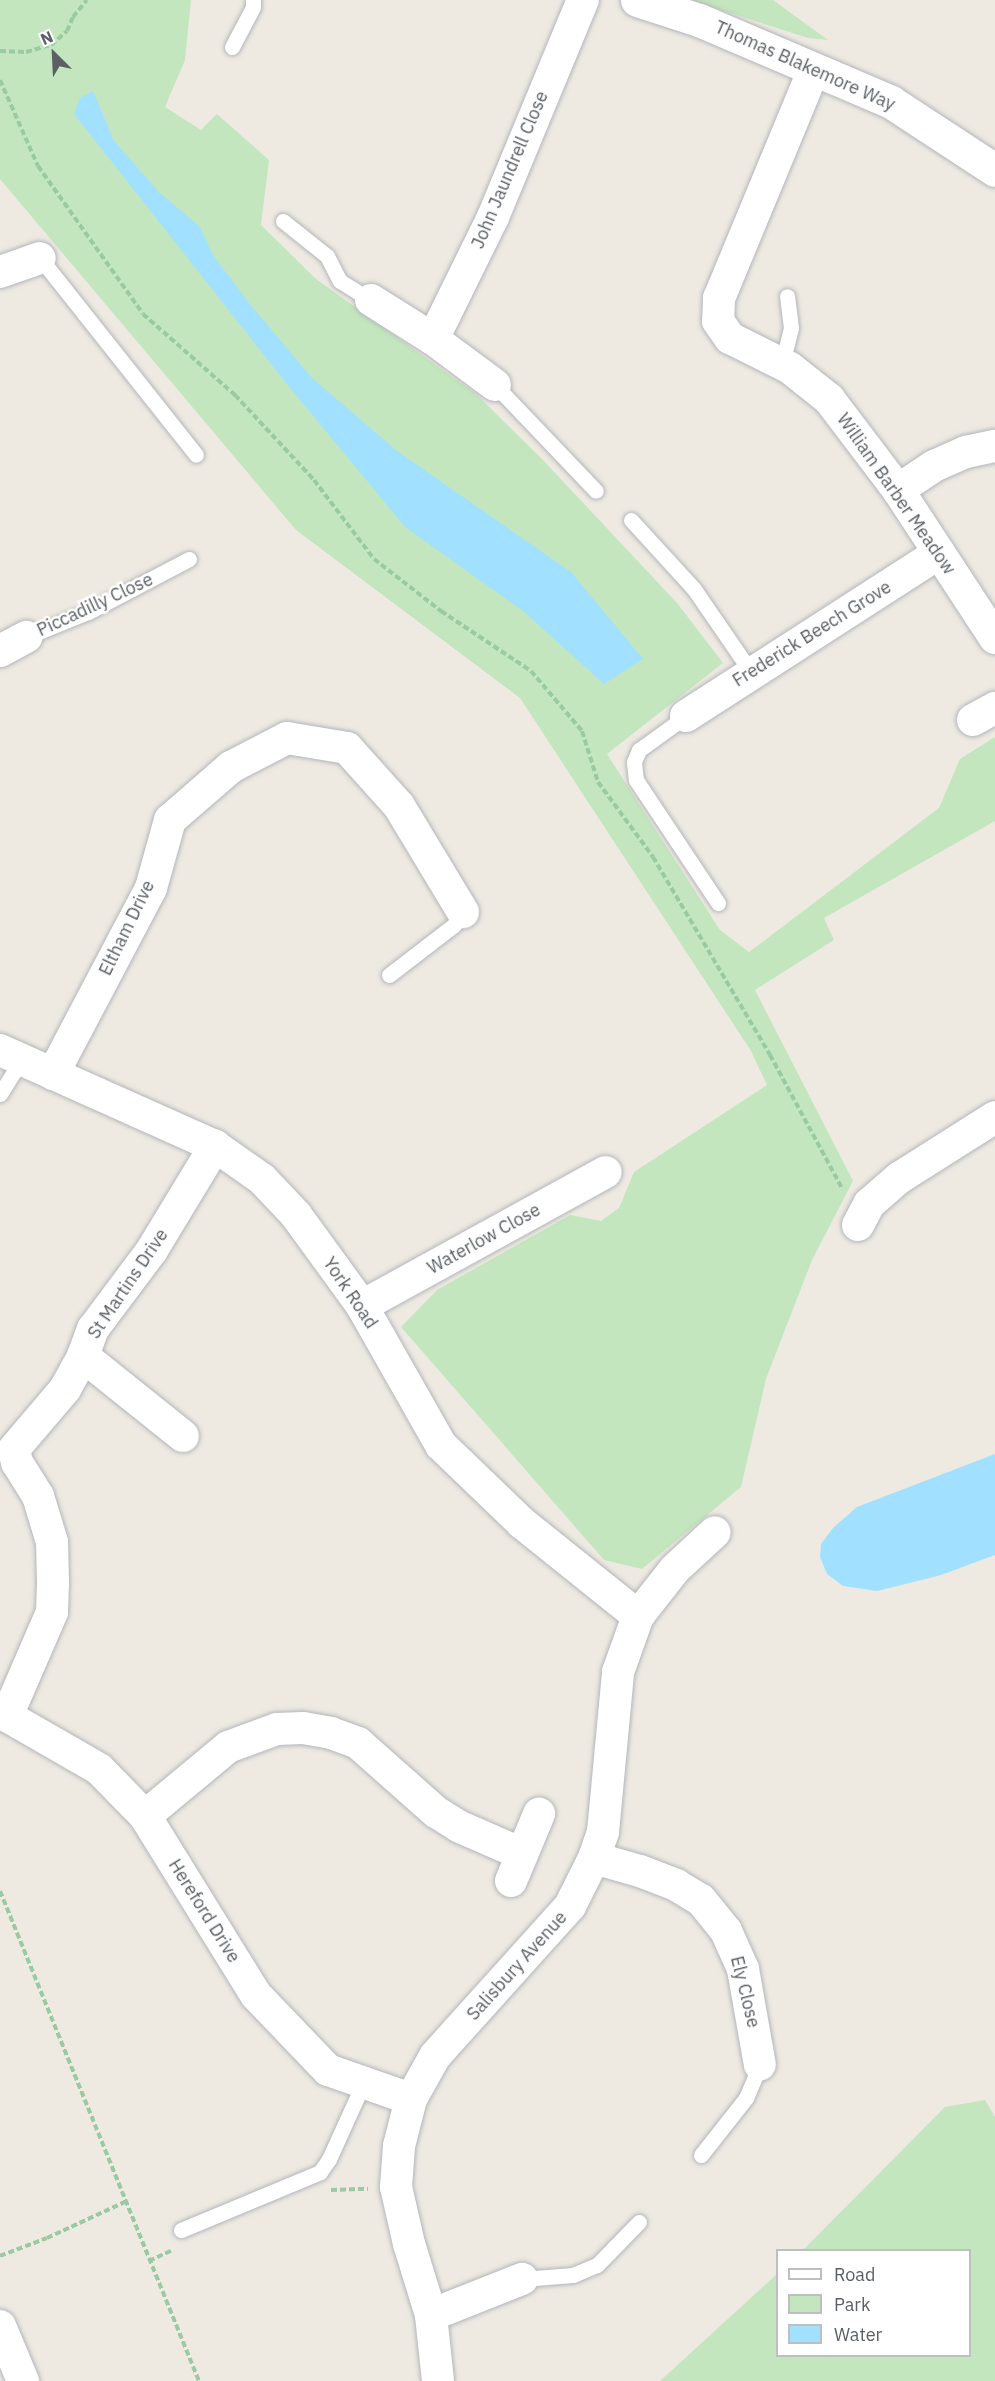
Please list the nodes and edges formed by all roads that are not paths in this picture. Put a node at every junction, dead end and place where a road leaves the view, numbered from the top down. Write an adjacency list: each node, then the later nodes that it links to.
1 (254, 0): 4 (lane)
2 (583, 0): 12 (street, John Jaundrell Close)
3 (638, 0): 5 (street, Thomas Blakemore Way)
4 (232, 47)
5 (814, 69): 6 (street, Thomas Blakemore Way); 13 (street, William Barber Meadow)
6 (995, 170)
7 (283, 221): 11 (lane)
8 (40, 258): 9 (street); 16 (lane)
9 (0, 272)
10 (787, 296): 13 (lane)
11 (371, 300): 12 (street)
12 (433, 339): 14 (street)
13 (782, 364): 17 (street, William Barber Meadow)
14 (495, 385): 18 (lane)
15 (995, 446): 17 (street)
16 (196, 455)
17 (898, 490): 20 (street, William Barber Meadow)
18 (596, 491)
19 (631, 520): 24 (lane)
20 (939, 553): 22 (street, William Barber Meadow); 24 (street, Frederick Beech Grove)
21 (189, 559): 23 (lane, Piccadilly Close)
22 (995, 638)
23 (13, 644)
24 (751, 672): 25 (street, Frederick Beech Grove)
25 (686, 716): 26 (lane)
26 (718, 903)
27 (463, 912): 28 (lane); 30 (street, Eltham Drive)
28 (389, 975)
29 (10, 1055): 30 (street, York Road); 31 (lane)
30 (52, 1074): 33 (street, York Road)
31 (0, 1094)
32 (995, 1117): 35 (street)
33 (215, 1146): 36 (street, York Road); 37 (street, St Martins Drive)
34 (606, 1173): 36 (street, Waterlow Close)
35 (858, 1225)
36 (362, 1306): 40 (street, York Road)
37 (83, 1356): 38 (street); 41 (street, St Martins Drive)
38 (183, 1436)
39 (715, 1532): 40 (street, Salisbury Avenue)
40 (638, 1616): 44 (street, Salisbury Avenue)
41 (4, 1716): 43 (street, Hereford Drive)
42 (539, 1814): 43 (street)
43 (145, 1816): 46 (street, Hereford Drive)
44 (594, 1858): 45 (street, Ely Close); 47 (street, Salisbury Avenue)
45 (760, 2065): 48 (lane, Ely Close)
46 (363, 2084): 47 (street, Hereford Drive); 50 (lane)
47 (411, 2099): 52 (street, Salisbury Avenue)
48 (701, 2154)
49 (639, 2222): 51 (lane)
50 (181, 2230)
51 (522, 2279): 52 (street)
52 (431, 2315): 55 (street, Salisbury Avenue)
53 (0, 2326): 54 (street)
54 (23, 2381)
55 (438, 2381)

